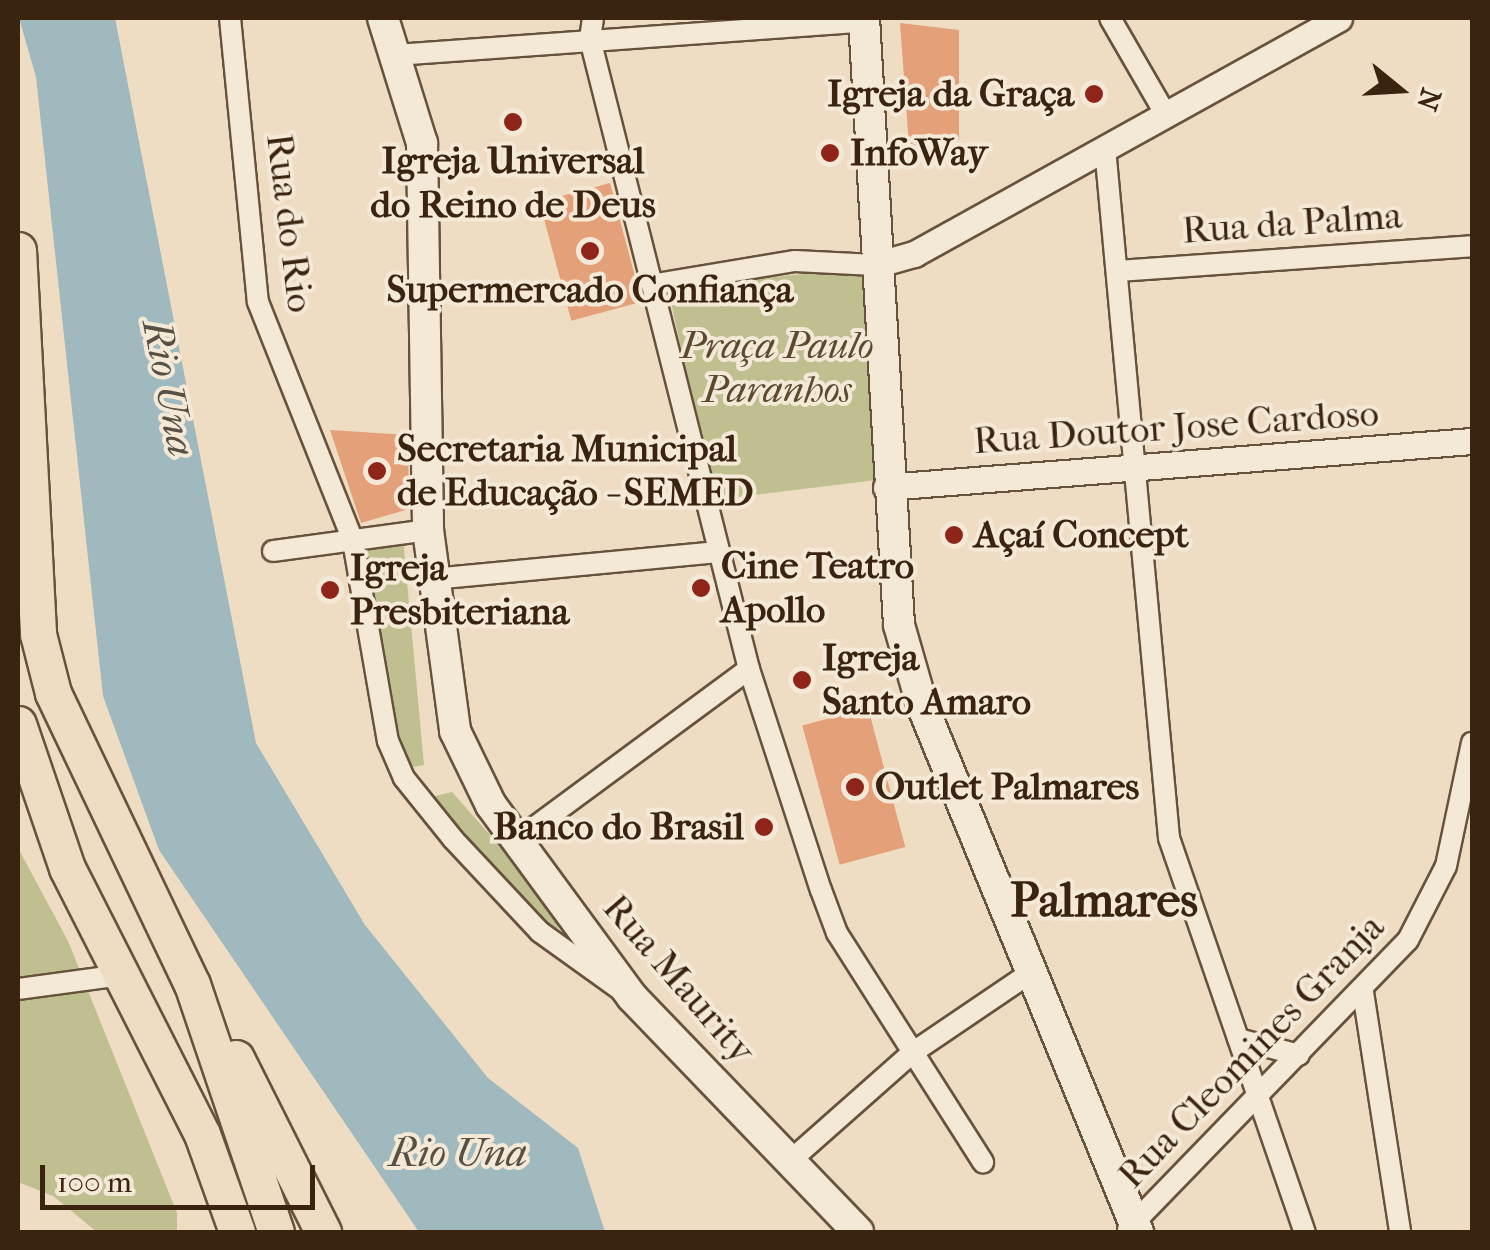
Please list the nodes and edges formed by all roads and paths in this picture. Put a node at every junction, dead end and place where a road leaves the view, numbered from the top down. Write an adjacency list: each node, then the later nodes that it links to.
1 (230, 18): 20 (street, Rua do Rio)
2 (383, 18): 8 (main road, Rua Maurity)
3 (594, 18): 7 (street)
4 (1110, 18): 9 (street)
5 (1339, 18): 9 (street)
6 (864, 19): 7 (street); 13 (main road)
7 (590, 39): 8 (street); 15 (street)
8 (396, 55): 19 (main road, Rua Maurity)
9 (1166, 115): 10 (street)
10 (1105, 148): 13 (street); 14 (street)
11 (1472, 246): 14 (street, Rua da Palma)
12 (18, 250): 30 (highway)
13 (875, 265): 15 (street); 18 (main road)
14 (1116, 271): 17 (street)
15 (656, 284): 22 (street)
16 (1472, 441): 17 (street, Rua Doutor Jose Cardoso)
17 (1132, 470): 18 (street, Rua Doutor Jose Cardoso); 34 (street)
18 (886, 487): 28 (main road)
19 (428, 530): 20 (street); 23 (main road, Rua Maurity)
20 (353, 541): 21 (street); 33 (street, Rua do Rio)
21 (272, 551)
22 (719, 552): 23 (street); 24 (street)
23 (432, 580): 27 (main road, Rua Maurity)
24 (749, 669): 27 (street); 35 (street)
25 (18, 724): 29 (highway)
26 (1472, 742): 32 (street, Rua Cleomines Granja)
27 (517, 840): 33 (main road, Rua Maurity)
28 (1030, 974): 35 (street); 40 (main road)
29 (121, 975): 31 (street); 41 (highway)
30 (192, 984): 42 (highway); 43 (highway)
31 (18, 990)
32 (1363, 992): 36 (street, Rua Cleomines Granja); 46 (street)
33 (632, 996): 38 (main road, Rua Maurity)
34 (1238, 1039): 36 (street); 37 (street)
35 (912, 1052): 38 (street); 39 (street)
36 (1299, 1055): 37 (street, Rua Cleomines Granja)
37 (1257, 1093): 40 (street, Rua Cleomines Granja); 45 (street)
38 (790, 1162): 44 (main road, Rua Maurity)
39 (983, 1162)
40 (1132, 1230)
41 (237, 1232)
42 (276, 1232)
43 (323, 1232)
44 (858, 1232)
45 (1305, 1232)
46 (1400, 1232)

